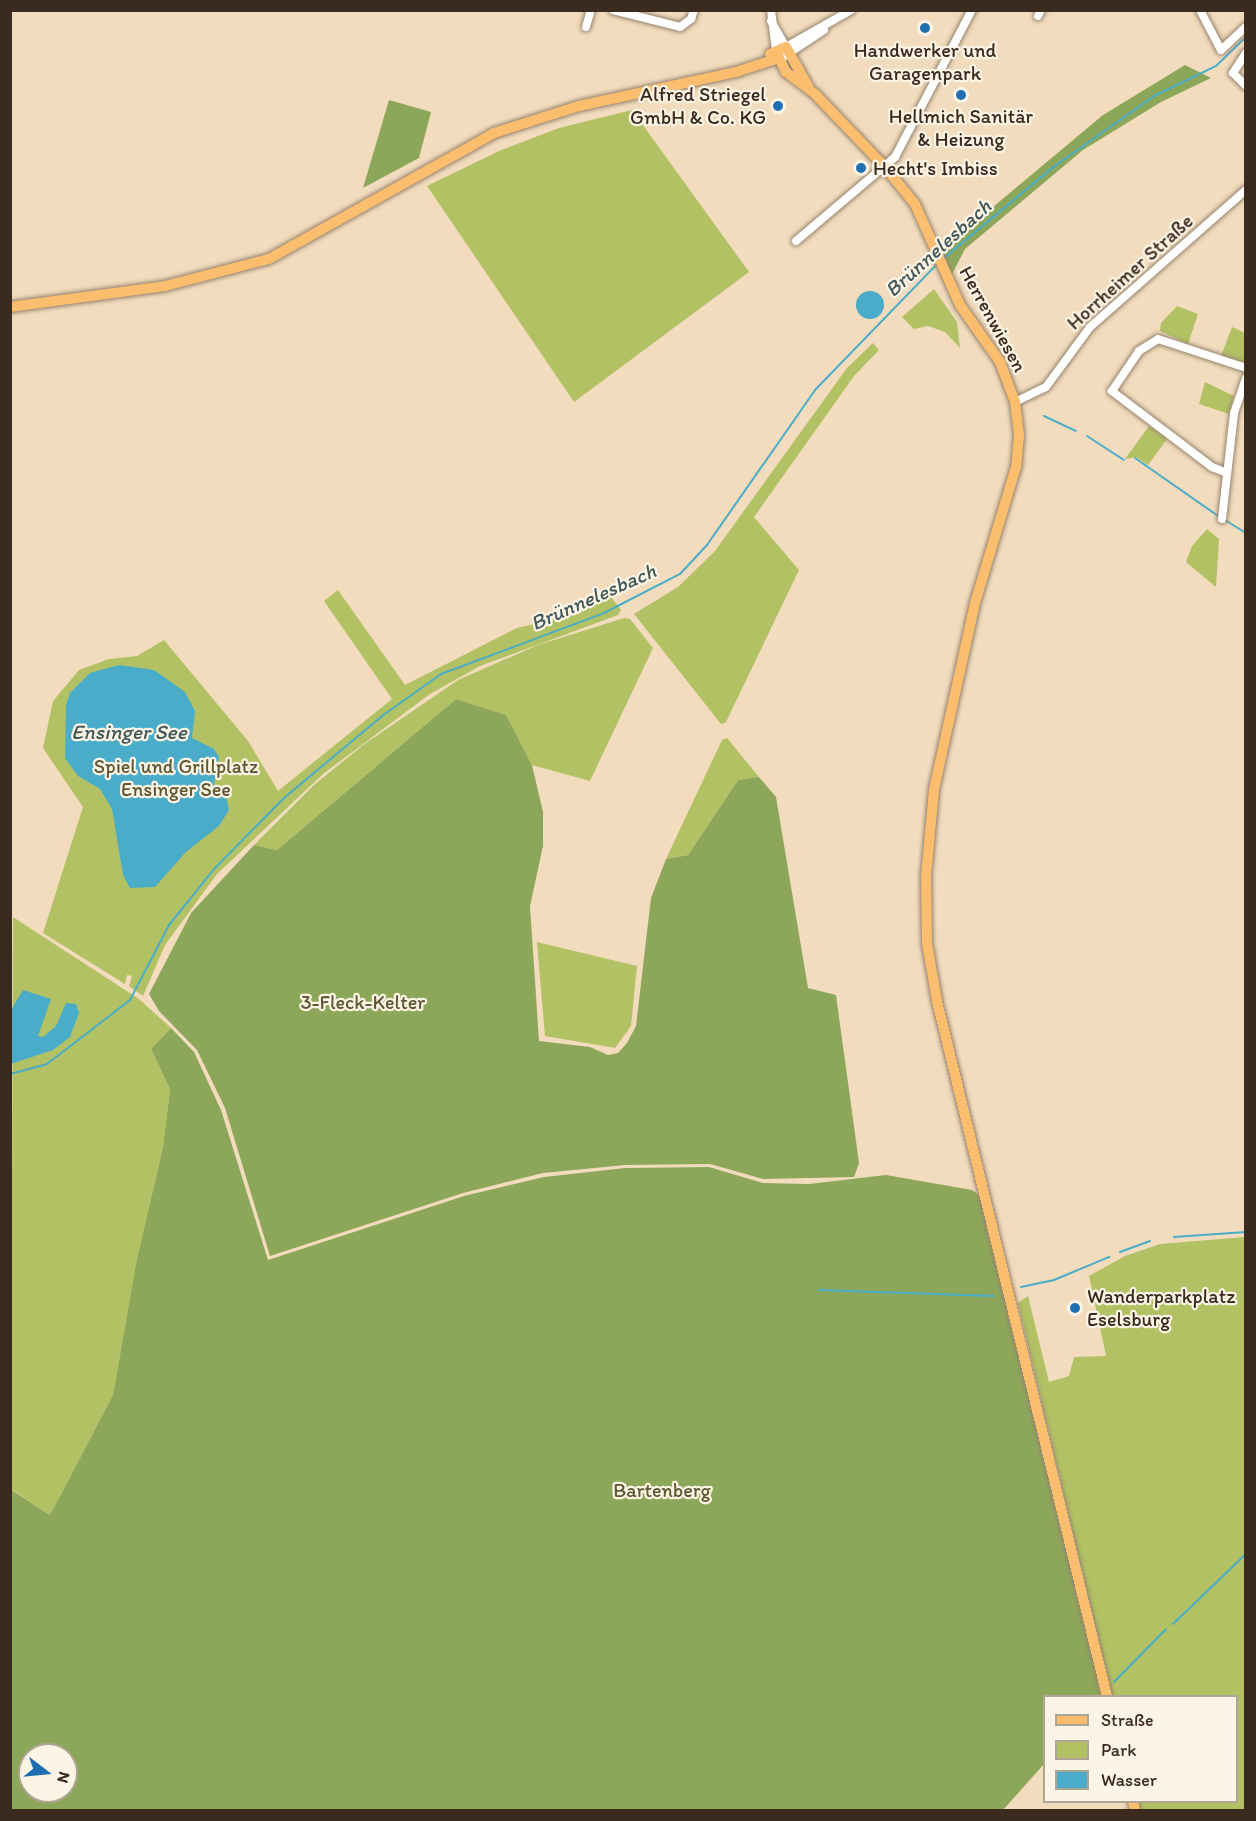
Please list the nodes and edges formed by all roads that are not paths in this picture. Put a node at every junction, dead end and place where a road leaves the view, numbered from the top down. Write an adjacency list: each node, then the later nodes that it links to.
1 (591, 10): 8 (street)
2 (613, 10): 3 (street)
3 (694, 10)
4 (771, 10): 10 (street)
5 (851, 10): 10 (street)
6 (972, 10): 13 (street)
7 (1201, 11): 9 (street)
8 (586, 27)
9 (1245, 27)
10 (783, 53): 13 (main road, Herrenwiesen); 16 (main road)
11 (1245, 53): 12 (street)
12 (1245, 86)
13 (885, 167): 15 (street); 19 (main road, Herrenwiesen)
14 (1245, 190): 19 (street, Horrheimer Straße)
15 (796, 241)
16 (10, 307)
17 (1245, 368): 20 (street)
18 (1245, 378): 20 (street)
19 (1015, 402): 22 (main road, Herrenwiesen)
20 (1227, 473): 21 (street)
21 (1222, 519)
22 (1107, 1695)

